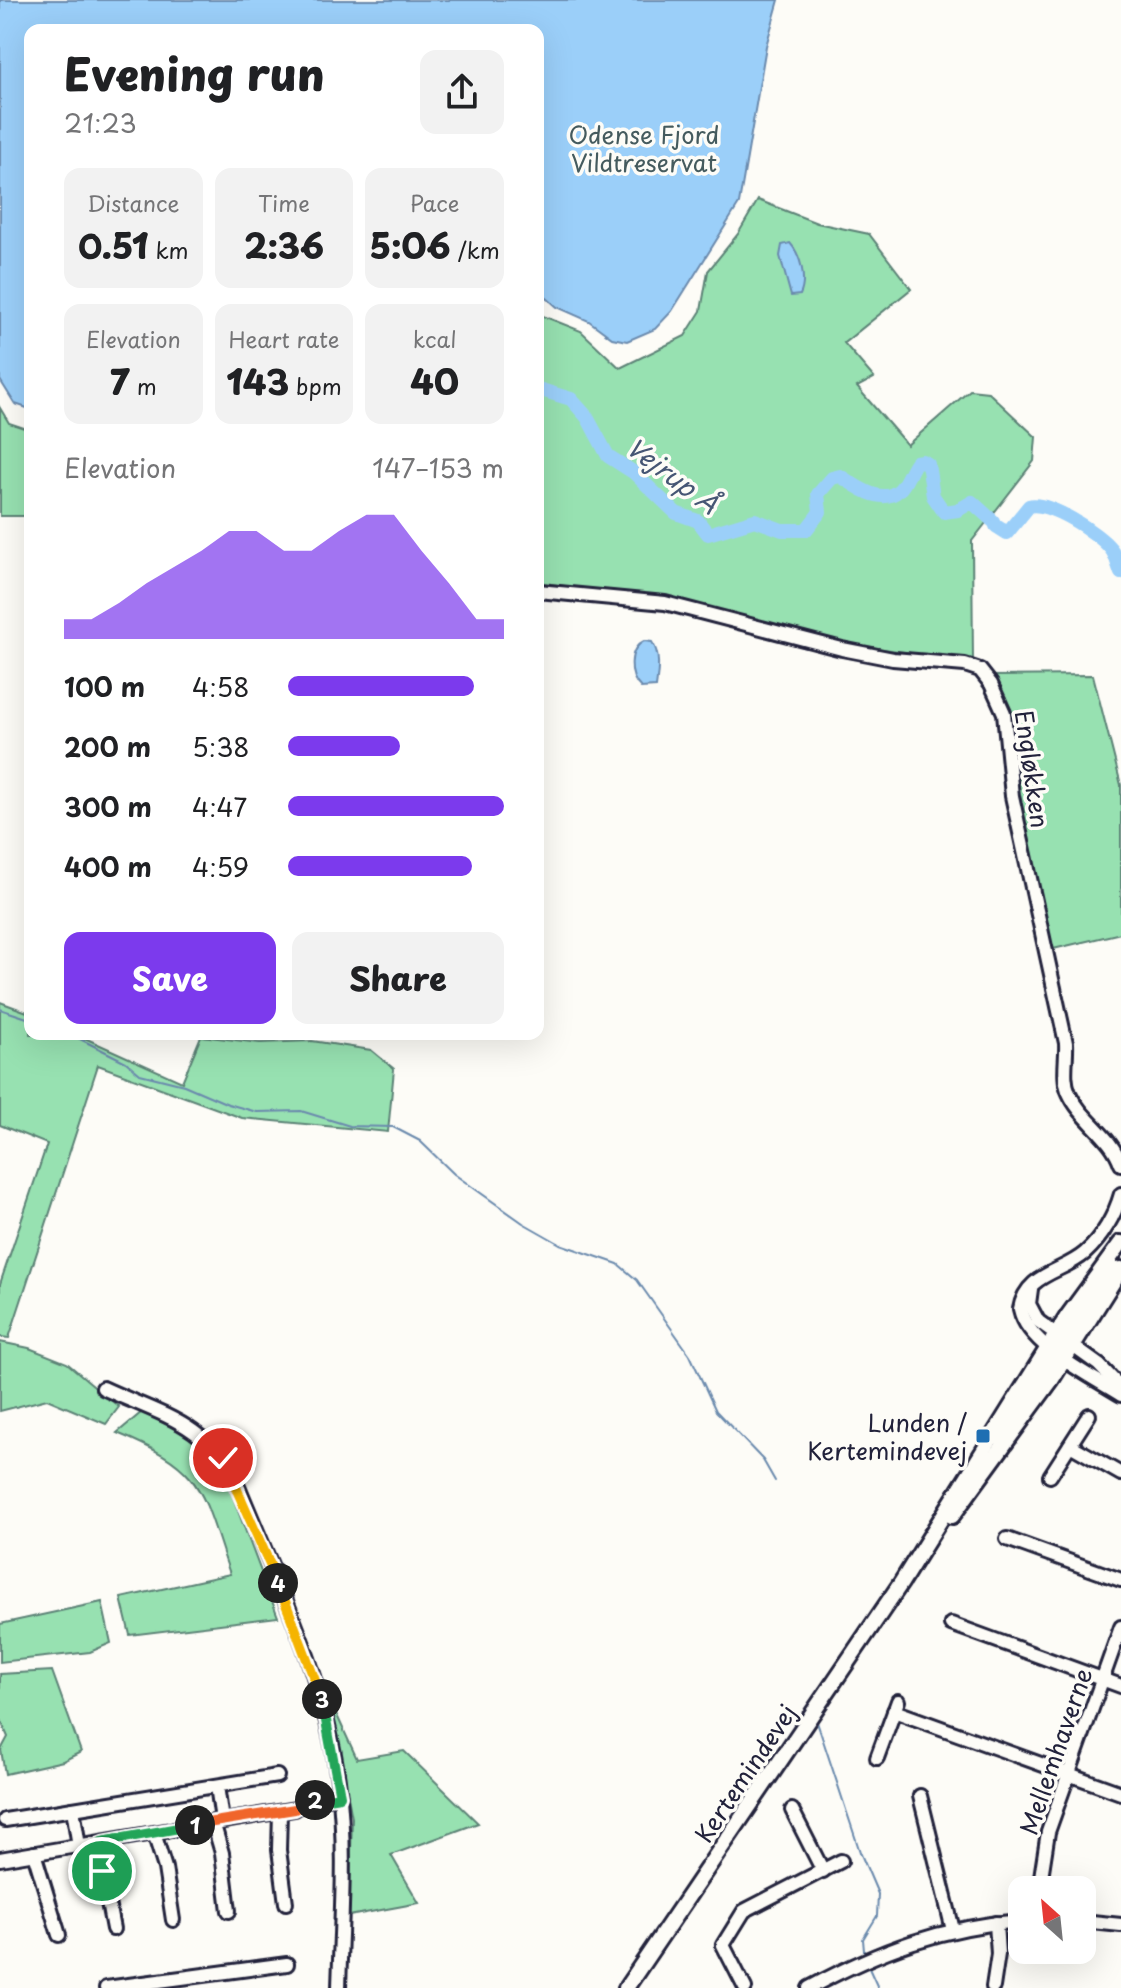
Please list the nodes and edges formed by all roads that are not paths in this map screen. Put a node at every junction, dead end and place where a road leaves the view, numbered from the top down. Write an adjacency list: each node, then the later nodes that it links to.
1 (544, 592): 2 (street, Engløkken)
2 (1121, 1164)
3 (1121, 1194): 7 (street)
4 (1121, 1243): 7 (main road, Kertemindevej)
5 (1121, 1253): 7 (street)
6 (1121, 1269): 7 (main road, Kertemindevej)
7 (1061, 1346): 9 (street); 10 (street); 17 (main road, Kertemindevej); 17 (main road, Kertemindevej)
8 (103, 1388): 27 (street)
9 (1121, 1388)
10 (1121, 1395)
11 (1089, 1415): 12 (street)
12 (1070, 1445): 13 (street); 14 (street)
13 (1121, 1474)
14 (1050, 1476)
15 (1007, 1539): 16 (street)
16 (1121, 1580)
17 (901, 1583): 56 (main road, Kertemindevej)
18 (951, 1624): 20 (street)
19 (1121, 1627): 20 (street, Mellemhaverne)
20 (1102, 1679): 21 (street); 23 (street, Mellemhaverne)
21 (1121, 1686)
22 (877, 1758): 23 (street)
23 (1069, 1774): 26 (street); 41 (street, Mellemhaverne)
24 (277, 1776): 25 (street)
25 (217, 1786): 29 (street); 33 (street)
26 (1121, 1793)
27 (340, 1796): 31 (street); 55 (street)
28 (920, 1796): 50 (street)
29 (73, 1809): 32 (street); 36 (street)
30 (792, 1810): 40 (street)
31 (280, 1812): 33 (street); 42 (street)
32 (5, 1820)
33 (217, 1821): 34 (street); 43 (street)
34 (154, 1833): 35 (street); 44 (street)
35 (102, 1842): 36 (street); 49 (street)
36 (79, 1846): 37 (street)
37 (34, 1853): 38 (street); 51 (street)
38 (0, 1859)
39 (841, 1861): 40 (street)
40 (823, 1871): 57 (street)
41 (1041, 1876)
42 (286, 1903)
43 (229, 1911)
44 (173, 1920)
45 (1008, 1922): 47 (street)
46 (1096, 1922): 48 (street)
47 (996, 1923): 50 (street); 53 (street)
48 (1121, 1925)
49 (113, 1929)
50 (953, 1930): 58 (street)
51 (59, 1935)
52 (287, 1964): 54 (street)
53 (993, 1987)
54 (106, 1988)
55 (339, 1988)
56 (626, 1988)
57 (745, 1988)
58 (809, 1988)

